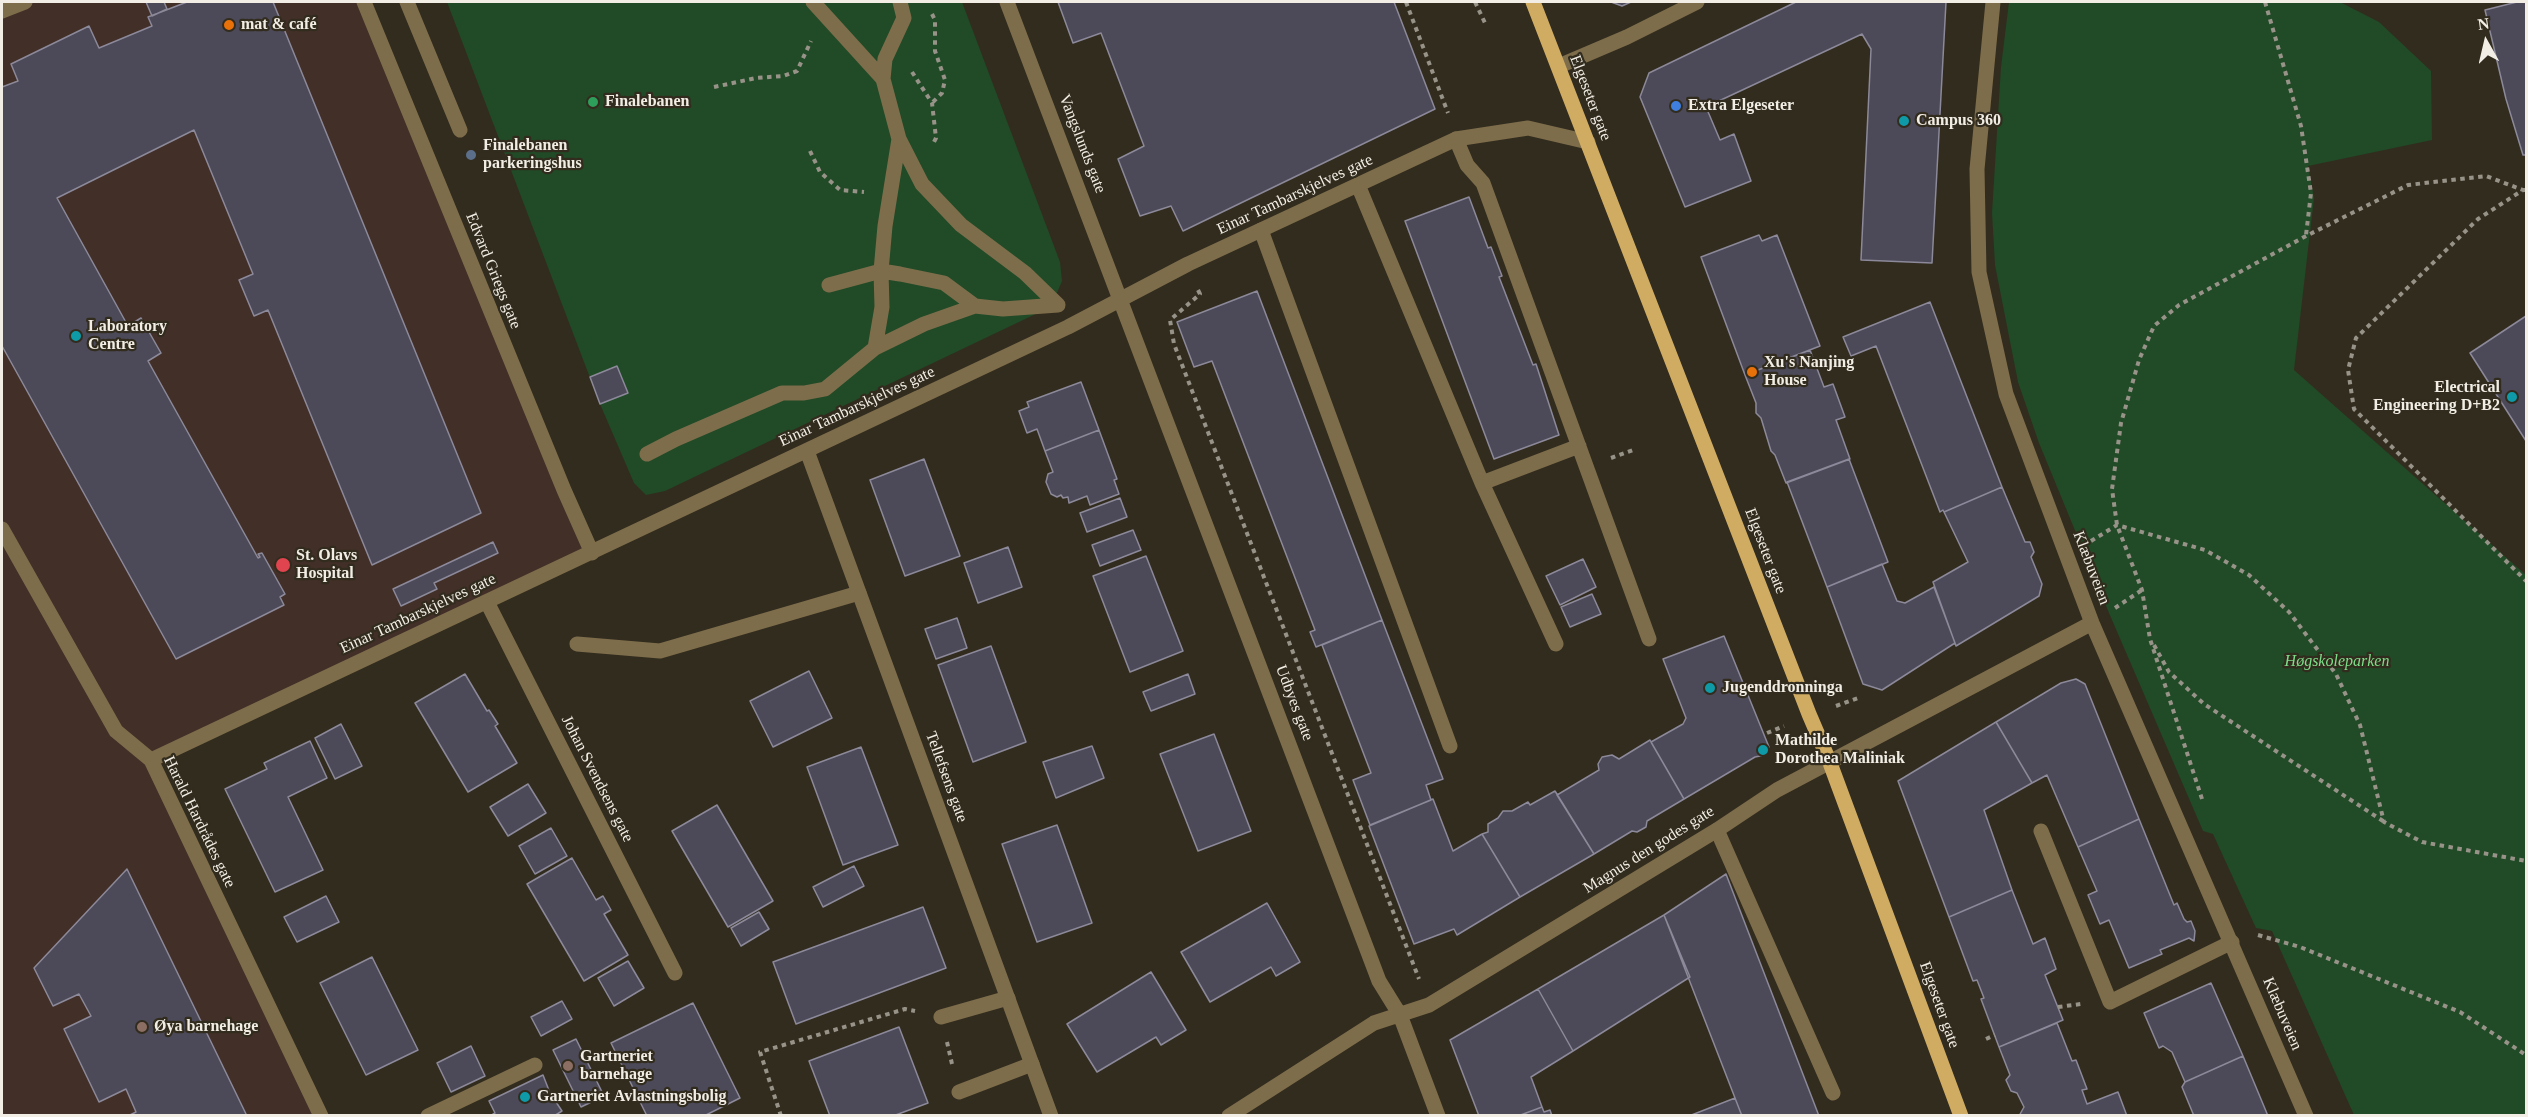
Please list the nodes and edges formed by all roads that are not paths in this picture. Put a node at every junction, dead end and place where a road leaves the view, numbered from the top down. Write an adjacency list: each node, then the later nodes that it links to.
1 (26, 2): 10 (street)
2 (363, 2): 29 (street, Edvard Griegs gate)
3 (407, 2): 13 (street)
4 (813, 2): 12 (street)
5 (900, 2): 12 (street)
6 (1007, 2): 21 (street, Vangslunds gate)
7 (1533, 2): 11 (main road, Elgeseter gate)
8 (1696, 2): 11 (street)
9 (1993, 2): 32 (street, Klæbuveien)
10 (2, 11)
11 (1559, 66): 16 (main road, Elgeseter gate)
12 (883, 79): 14 (street)
13 (460, 130)
14 (899, 139): 19 (street); 22 (street)
15 (1456, 139): 16 (street, Einar Tambarskjelves gate); 17 (street, Einar Tambarskjelves gate); 24 (street)
16 (1588, 142): 38 (main road, Elgeseter gate)
17 (1358, 184): 18 (street, Einar Tambarskjelves gate); 27 (street)
18 (1261, 230): 21 (street, Einar Tambarskjelves gate); 36 (street)
19 (880, 271): 20 (street); 22 (street); 23 (street)
20 (829, 285)
21 (1122, 300): 25 (street, Einar Tambarskjelves gate); 44 (street, Udbyes gate)
22 (975, 306): 23 (street)
23 (875, 348): 26 (street)
24 (1579, 446): 27 (street); 33 (street)
25 (807, 451): 29 (street, Einar Tambarskjelves gate); 30 (street, Tellefsens gate)
26 (647, 454)
27 (1482, 483): 35 (street)
28 (2, 530): 37 (street, Harald Hardrådes gate)
29 (592, 553): 31 (street, Einar Tambarskjelves gate)
30 (859, 593): 34 (street); 43 (street, Tellefsens gate)
31 (487, 602): 37 (street, Einar Tambarskjelves gate); 42 (street, Johan Svendsens gate)
32 (2092, 623): 38 (street, Magnus den godes gate); 41 (street, Klæbuveien)
33 (1649, 639)
34 (577, 644)
35 (1556, 644)
36 (1450, 746)
37 (151, 760): 50 (street, Harald Hardrådes gate)
38 (1830, 763): 39 (street, Magnus den godes gate); 55 (main road, Elgeseter gate)
39 (1717, 830): 44 (street, Magnus den godes gate); 49 (street)
40 (2041, 831): 41 (street)
41 (2232, 942): 56 (street, Klæbuveien)
42 (675, 974)
43 (1008, 998): 45 (street); 46 (street, Tellefsens gate)
44 (1400, 1015): 53 (street, Magnus den godes gate); 54 (street, Udbyes gate)
45 (941, 1017)
46 (1032, 1064): 48 (street); 52 (street, Tellefsens gate)
47 (536, 1065): 51 (street)
48 (959, 1092)
49 (1833, 1094)
50 (321, 1116)
51 (428, 1116)
52 (1051, 1116)
53 (1229, 1116)
54 (1438, 1116)
55 (1961, 1116)
56 (2306, 1116)

